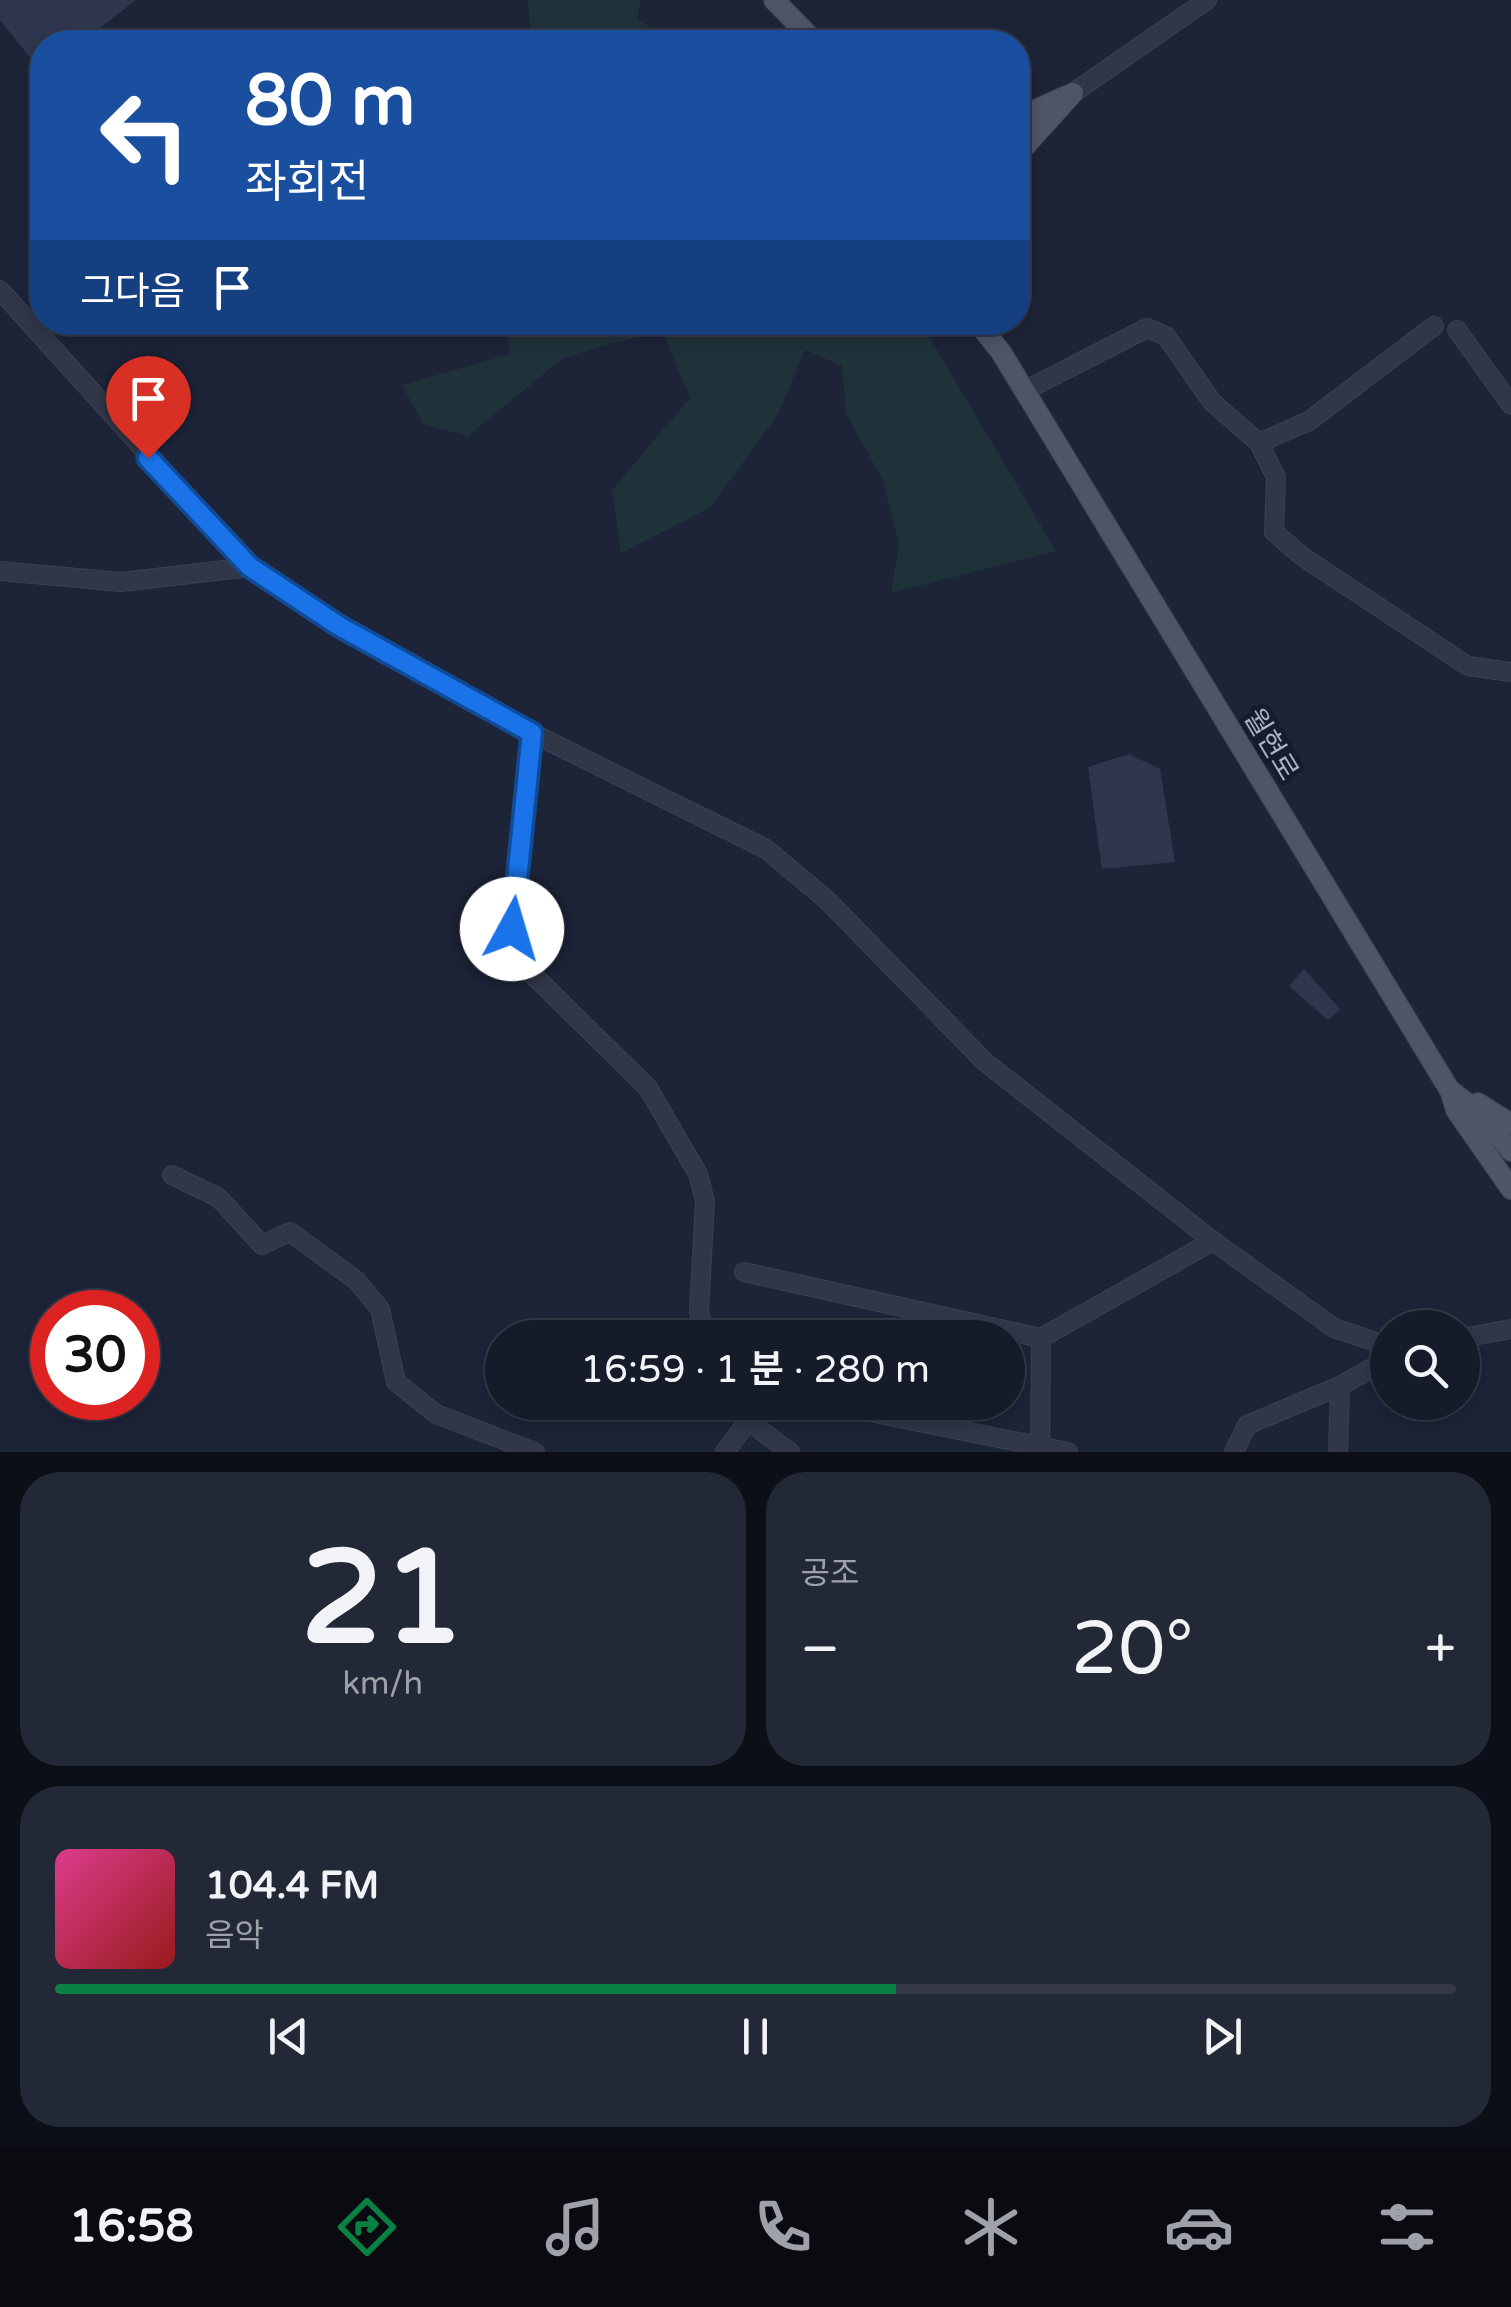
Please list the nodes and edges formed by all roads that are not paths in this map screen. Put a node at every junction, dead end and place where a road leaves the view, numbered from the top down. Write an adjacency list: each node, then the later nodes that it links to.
1 (774, 0): 3 (main road)
2 (1207, 0): 4 (street)
3 (803, 30)
4 (1072, 93): 5 (main road); 6 (main road)
5 (1030, 112)
6 (1030, 140)
7 (0, 290): 8 (street)
8 (30, 323)
9 (1434, 326): 17 (street)
10 (1458, 330): 16 (street)
11 (41, 335): 18 (street)
12 (987, 335): 14 (main road)
13 (1003, 335): 14 (main road)
14 (1001, 352): 15 (main road, 월현로)
15 (1024, 391): 17 (street); 22 (main road, 월현로)
16 (1511, 406)
17 (1259, 442): 20 (street)
18 (250, 567): 19 (street); 21 (street)
19 (0, 571)
20 (1511, 672)
21 (532, 733): 27 (street); 29 (street)
22 (1449, 1088): 23 (main road); 24 (main road, 월현로); 26 (main road)
23 (1511, 1124)
24 (1511, 1151)
25 (172, 1175): 40 (street)
26 (1511, 1189)
27 (1213, 1241): 32 (street); 33 (street)
28 (744, 1272): 32 (street)
29 (700, 1320)
30 (1511, 1329): 31 (street)
31 (1480, 1335)
32 (1041, 1338): 39 (street)
33 (1370, 1340)
34 (1370, 1369): 35 (street)
35 (1340, 1386): 44 (street); 45 (street)
36 (747, 1420): 41 (street)
37 (763, 1420): 42 (street)
38 (905, 1420): 39 (street)
39 (1040, 1449): 43 (street)
40 (535, 1452)
41 (725, 1452)
42 (790, 1452)
43 (1068, 1452)
44 (1234, 1452)
45 (1338, 1452)

